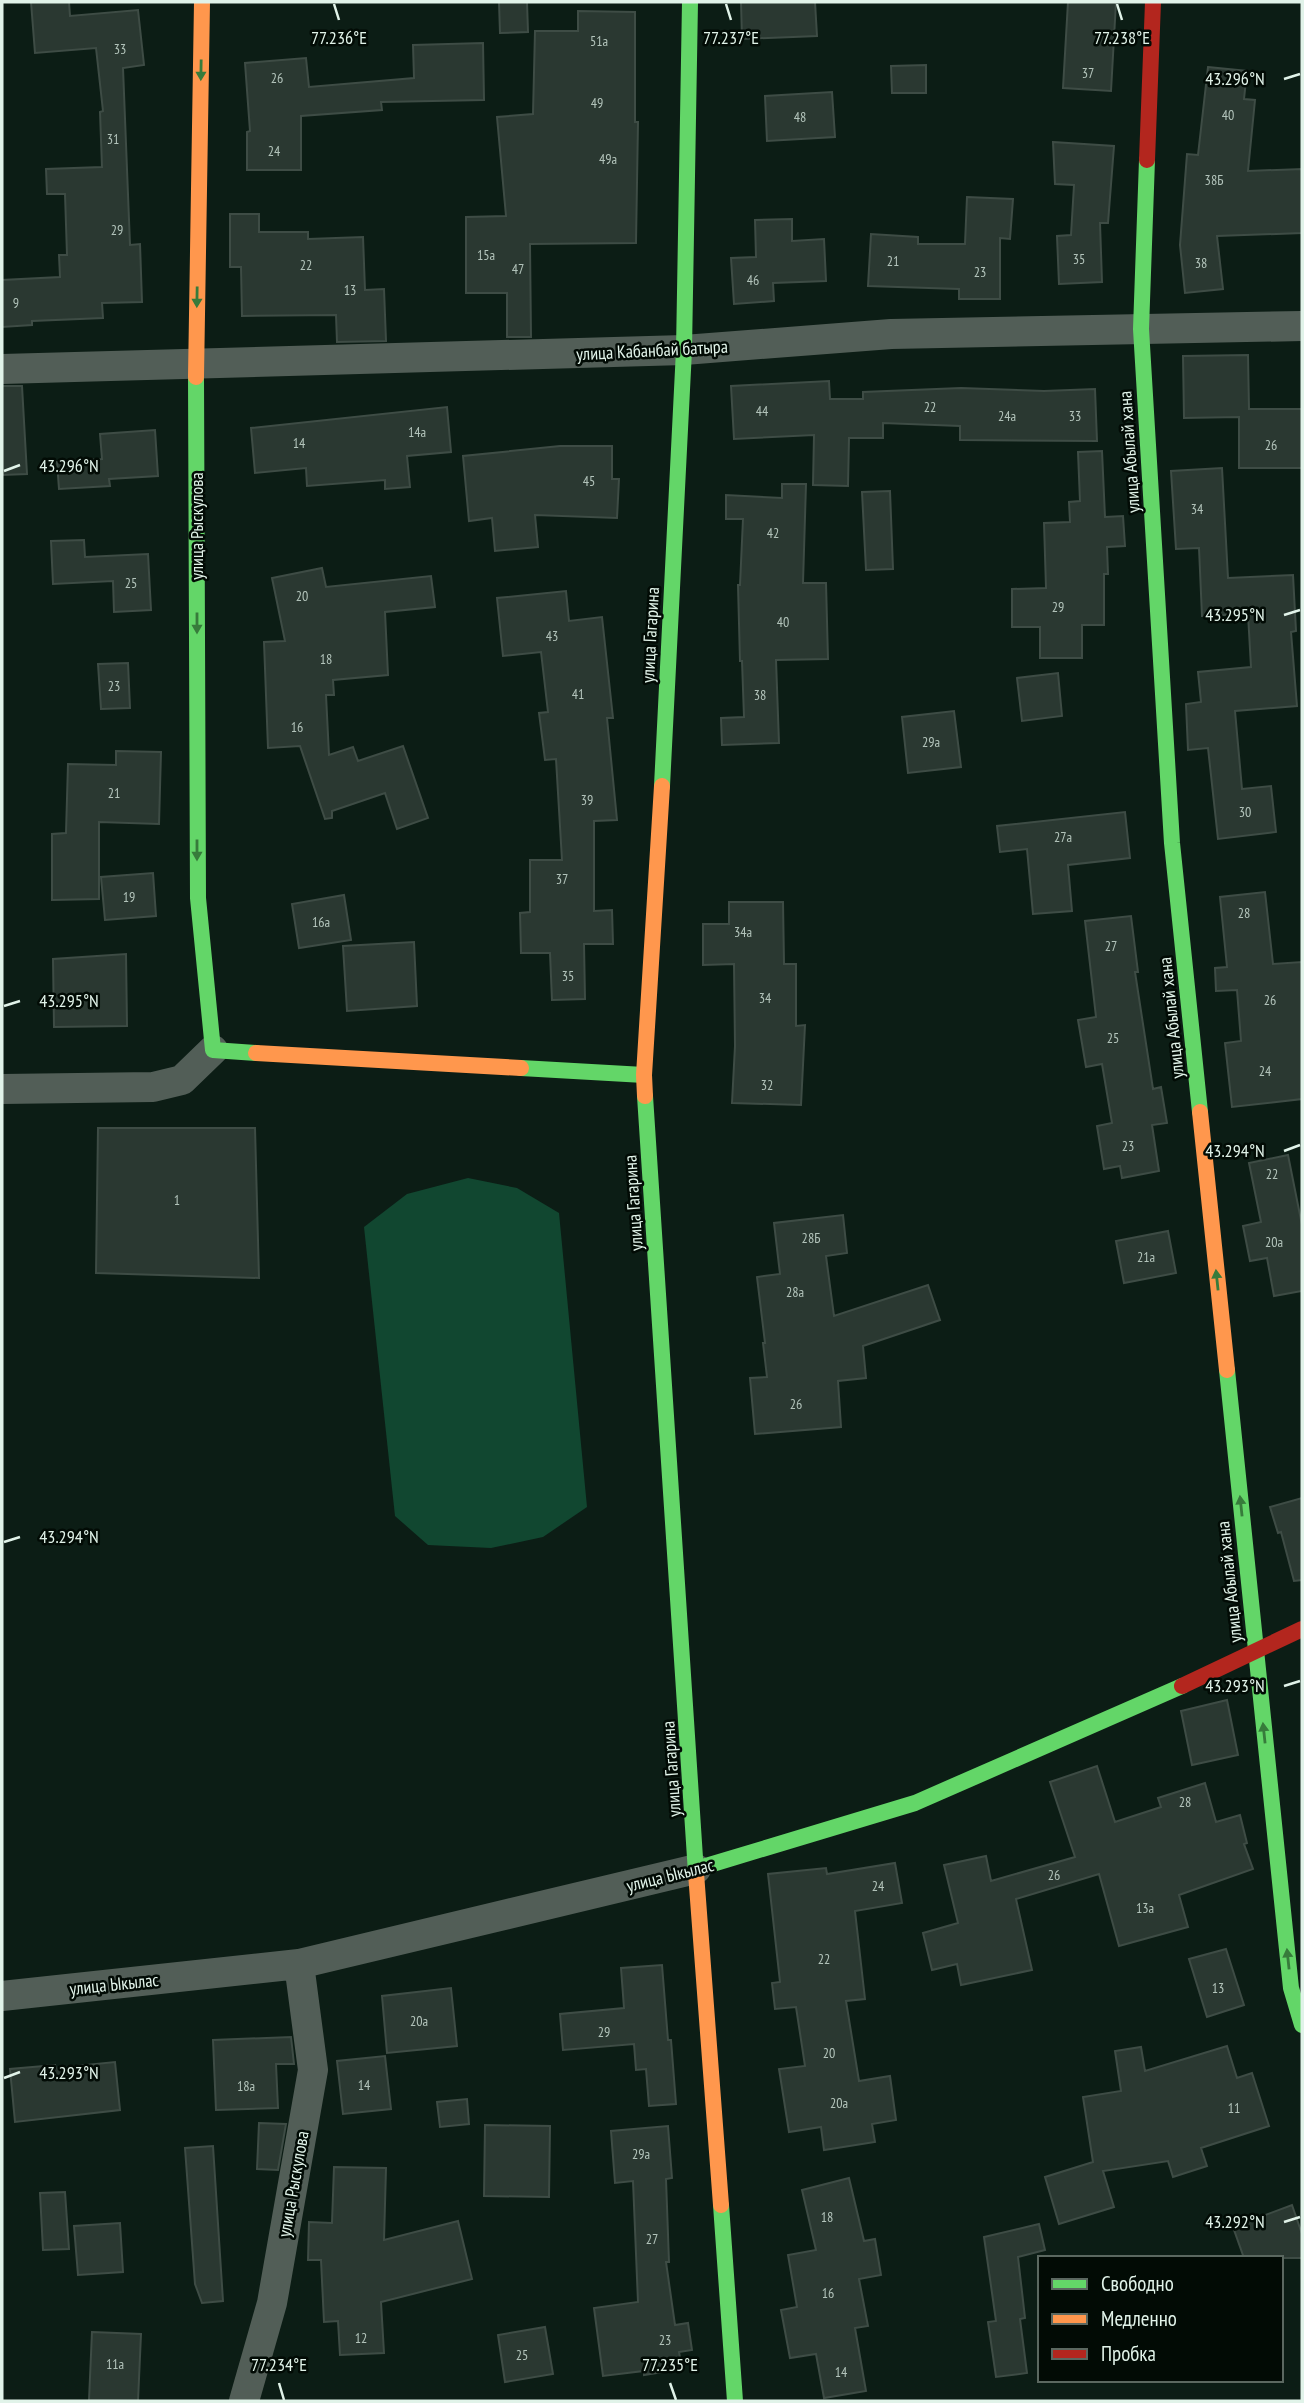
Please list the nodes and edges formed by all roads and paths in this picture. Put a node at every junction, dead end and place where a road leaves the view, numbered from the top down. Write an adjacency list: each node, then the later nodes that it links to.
1 (202, 2): 7 (street, улица Рыскулова, one-way to 7)
2 (690, 2): 6 (street, улица Гагарина)
3 (1153, 2): 5 (street, улица Абылай хана)
4 (1302, 327): 5 (street, улица Кабанбай батыра)
5 (1141, 329): 6 (street, улица Кабанбай батыра); 13 (street, улица Абылай хана, one-way to 5)
6 (684, 351): 7 (street, улица Кабанбай батыра); 10 (street, улица Гагарина)
7 (196, 364): 8 (street, улица Кабанбай батыра); 9 (street, улица Рыскулова, one-way to 9)
8 (2, 369)
9 (213, 1050): 10 (street); 11 (street)
10 (644, 1075): 14 (street, улица Гагарина)
11 (2, 1089)
12 (1302, 1629): 13 (street, улица Ыкылас)
13 (1255, 1650): 14 (street, улица Ыкылас); 17 (street, улица Абылай хана, one-way to 13)
14 (696, 1869): 15 (street, улица Ыкылас); 19 (street, улица Гагарина)
15 (299, 1964): 16 (street, улица Ыкылас); 18 (street, улица Рыскулова)
16 (2, 1996)
17 (1302, 2025)
18 (244, 2401)
19 (735, 2401)

